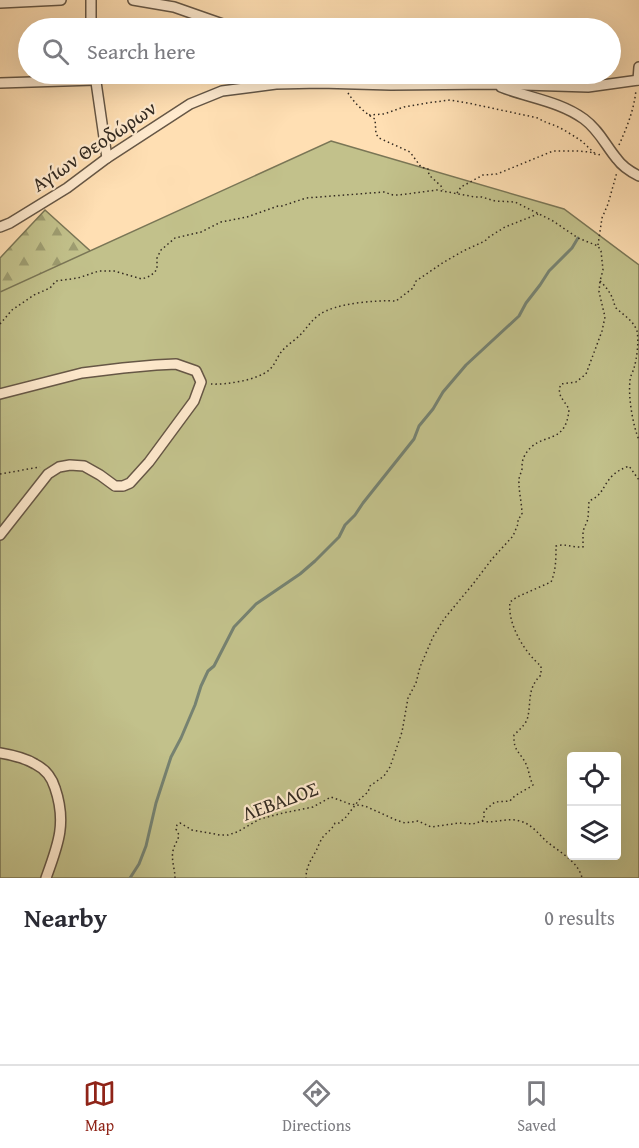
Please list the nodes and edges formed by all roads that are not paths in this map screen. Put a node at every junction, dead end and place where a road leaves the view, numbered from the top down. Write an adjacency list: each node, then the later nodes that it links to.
1 (61, 0): 4 (street)
2 (91, 0): 6 (street)
3 (133, 0): 7 (street)
4 (15, 1): 5 (street)
5 (0, 3)
6 (91, 18)
7 (205, 18)
8 (639, 67): 9 (street)
9 (638, 80): 11 (street, Αγίων Θεοδώρων)
10 (18, 82): 12 (street)
11 (621, 82)
12 (0, 83)
13 (96, 84): 17 (street)
14 (342, 84): 15 (street, Αγίων Θεοδώρων); 17 (street, Αγίων Θεοδώρων)
15 (496, 84): 16 (street, Αγίων Θεοδώρων); 18 (street)
16 (609, 84)
17 (107, 158): 19 (street, Αγίων Θεοδώρων)
18 (639, 176)
19 (0, 227)
20 (0, 394): 21 (street)
21 (0, 535)
22 (0, 753): 23 (street)
23 (46, 878)

